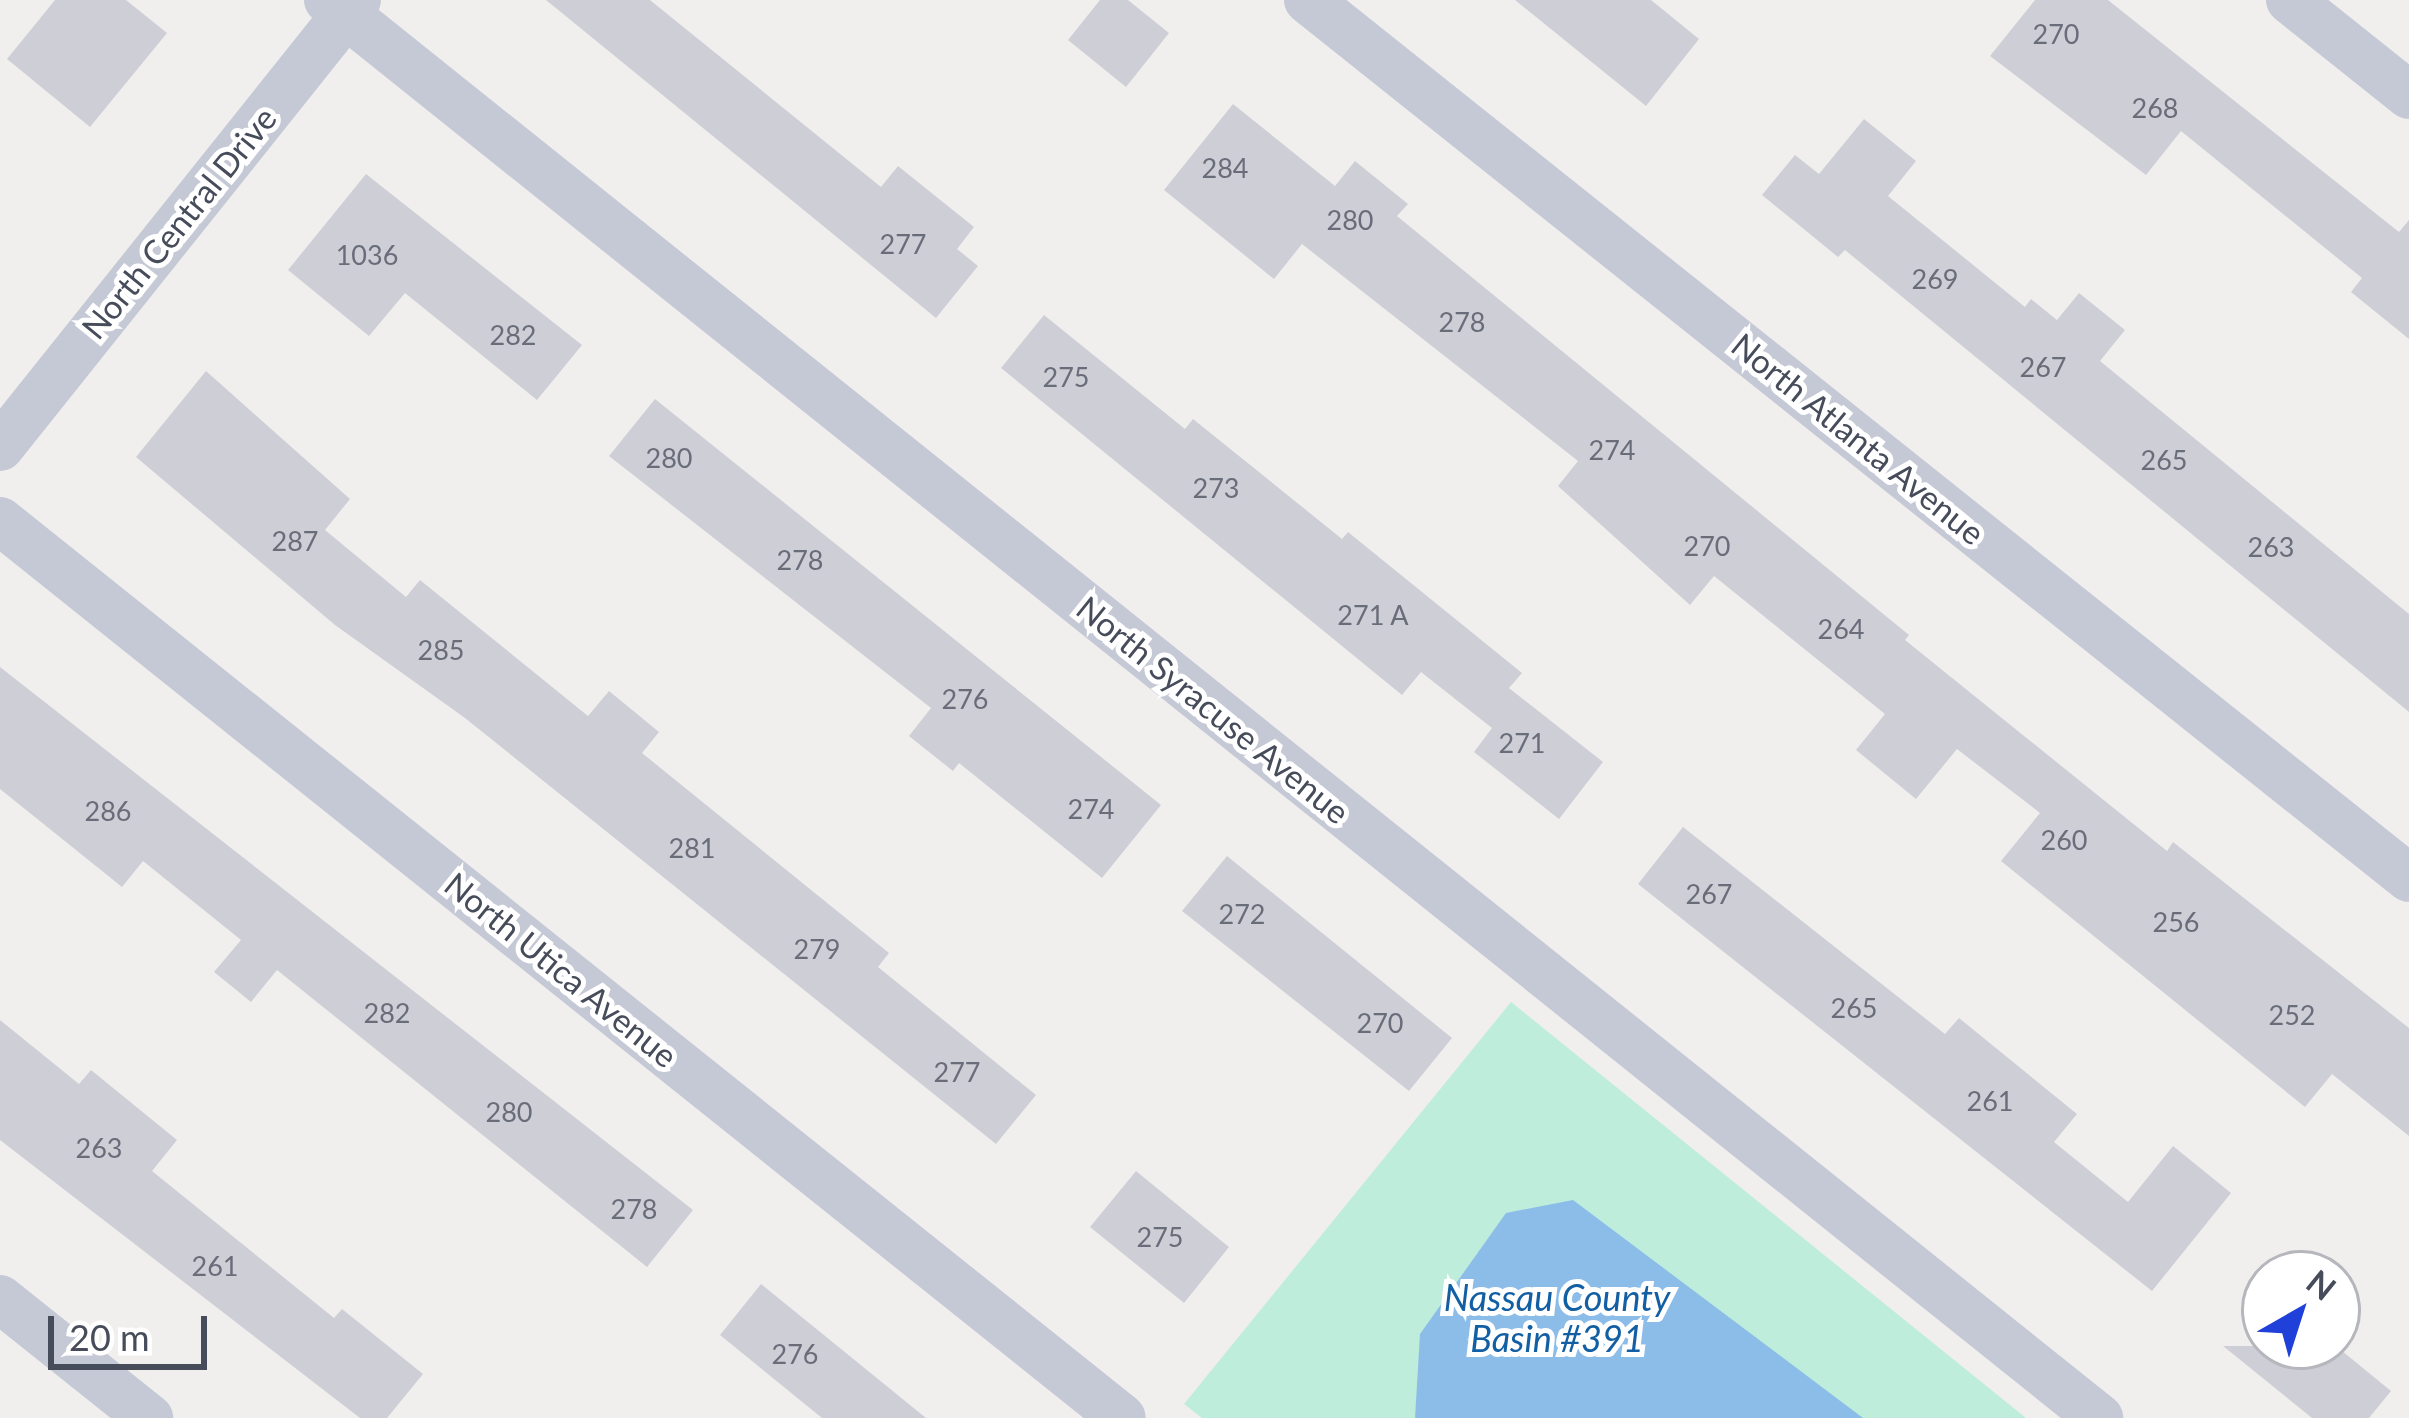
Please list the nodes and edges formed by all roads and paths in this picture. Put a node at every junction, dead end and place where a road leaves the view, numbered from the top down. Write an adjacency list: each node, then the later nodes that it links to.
1 (1308, 0): 7 (street, North Atlanta Avenue)
2 (2290, 0): 4 (street)
3 (344, 5): 5 (street, North Central Drive); 11 (street, North Syracuse Avenue)
4 (2409, 95)
5 (0, 446)
6 (0, 521): 10 (street, North Utica Avenue)
7 (2409, 878)
8 (0, 1299): 9 (street)
9 (149, 1418)
10 (1122, 1418)
11 (2099, 1418)

